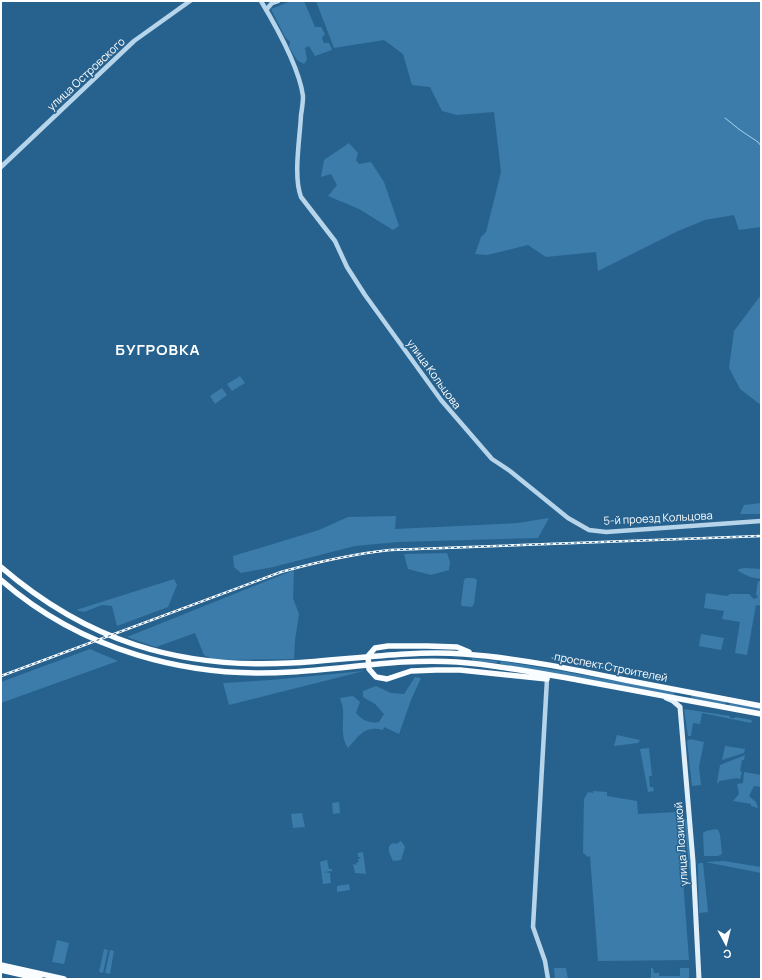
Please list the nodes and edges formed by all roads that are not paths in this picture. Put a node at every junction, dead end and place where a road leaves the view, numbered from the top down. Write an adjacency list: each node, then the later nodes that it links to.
1 (190, 1): 5 (street, улица Островского)
2 (260, 1): 4 (street)
3 (278, 1): 4 (street)
4 (266, 10): 7 (street, улица Кольцова)
5 (1, 166)
6 (761, 521): 7 (street, 5-й проезд Кольцова)
7 (589, 530)
8 (2, 569): 10 (main road, проспект Строителей)
9 (2, 581): 11 (main road, проспект Строителей)
10 (475, 655): 11 (main road); 12 (main road, проспект Строителей)
11 (547, 677): 14 (main road, проспект Строителей); 24 (street)
12 (676, 690): 13 (main road, проспект Строителей); 15 (main road)
13 (690, 692): 16 (main road); 17 (main road, проспект Строителей)
14 (656, 694): 15 (main road, проспект Строителей); 18 (main road)
15 (673, 698): 16 (main road, проспект Строителей)
16 (689, 701): 18 (main road); 19 (main road, проспект Строителей)
17 (761, 706)
18 (680, 707): 25 (main road, улица Лозицкой)
19 (761, 714)
20 (1, 965): 23 (main road)
21 (1, 970): 22 (main road)
22 (40, 979)
23 (64, 979)
24 (548, 979)
25 (699, 979)

